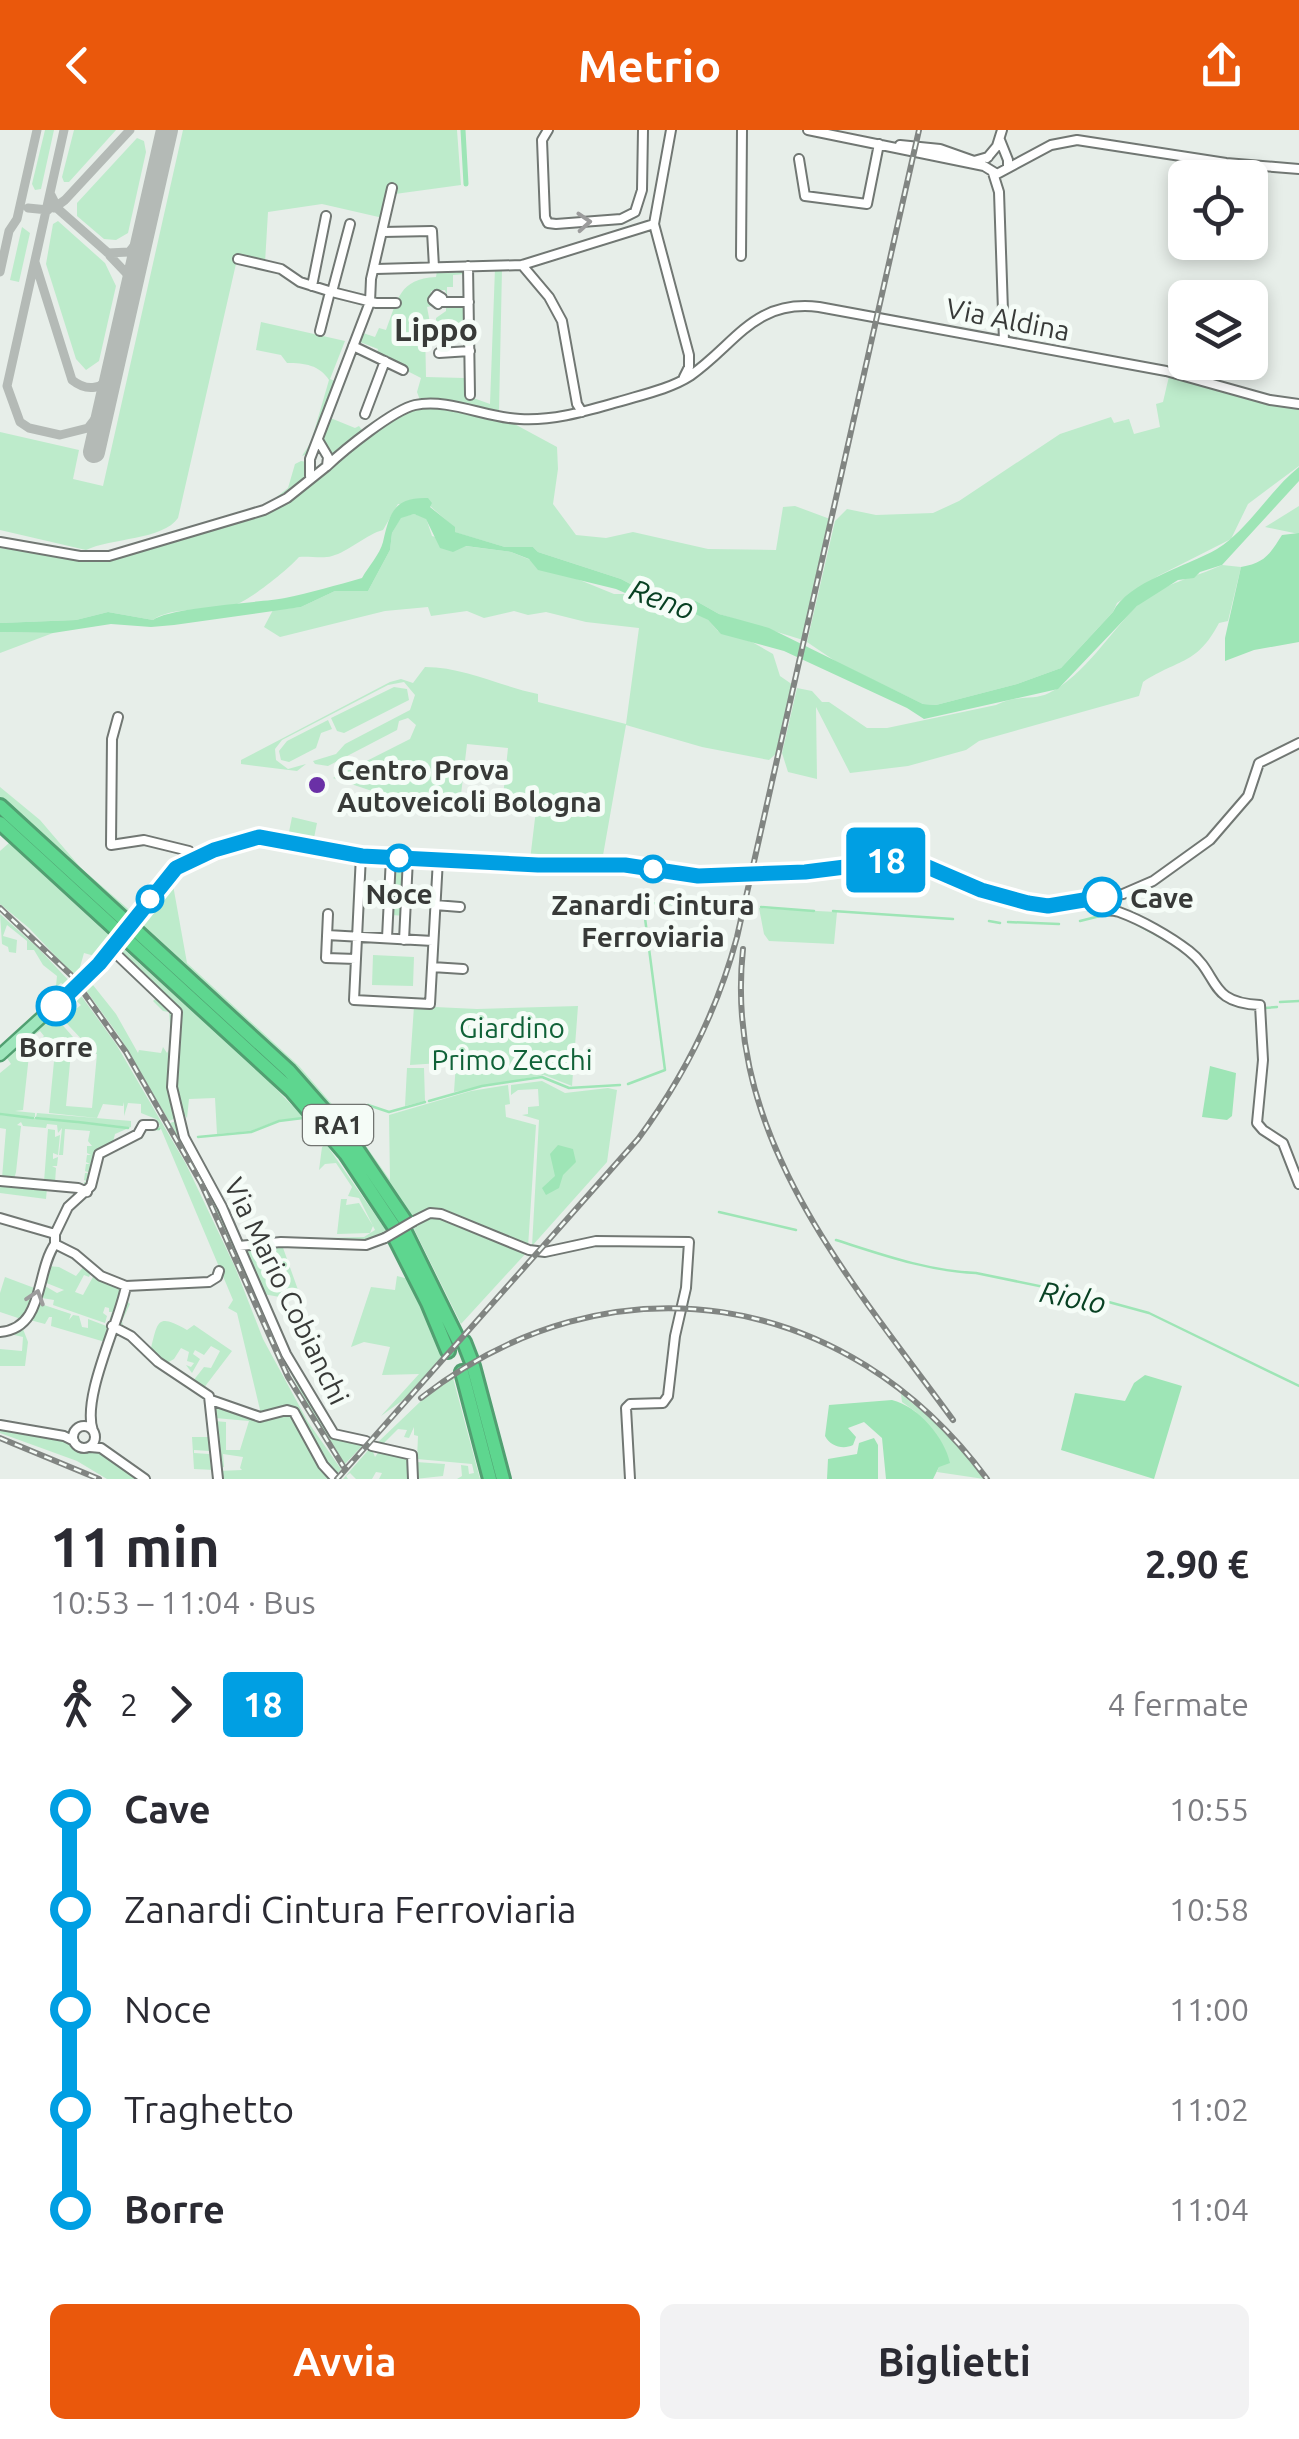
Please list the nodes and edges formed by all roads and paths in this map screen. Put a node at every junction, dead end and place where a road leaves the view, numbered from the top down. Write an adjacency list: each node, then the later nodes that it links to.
1 (548, 130): 2 (street, one-way to 2)
2 (644, 130)
3 (664, 130): 9 (street)
4 (672, 130): 9 (street)
5 (742, 130): 20 (street)
6 (811, 130): 8 (street)
7 (1001, 135): 11 (street); 12 (street)
8 (883, 145): 10 (street); 12 (street)
9 (667, 150): 18 (street)
10 (799, 160)
11 (1006, 162): 12 (street); 12 (street); 13 (street); 15 (street)
12 (990, 163): 15 (street)
13 (1299, 169)
14 (392, 188): 19 (street)
15 (998, 192): 33 (street)
16 (326, 216): 26 (street)
17 (350, 224): 27 (street)
18 (654, 224): 22 (street); 38 (street)
19 (383, 232): 24 (street); 25 (street)
20 (742, 256)
21 (238, 259): 26 (street)
22 (522, 264): 23 (street); 43 (street)
23 (468, 266): 24 (street); 30 (street)
24 (434, 267): 25 (street)
25 (376, 269): 28 (street)
26 (312, 286): 27 (street)
27 (331, 292): 28 (street); 32 (street)
28 (370, 302): 31 (street); 34 (street)
29 (441, 302): 30 (street)
30 (469, 302): 36 (street)
31 (396, 303)
32 (320, 331)
33 (1004, 340): 35 (street, Via Aldina); 44 (street, Via Aldina)
34 (353, 346): 39 (street); 46 (street)
35 (718, 350): 38 (street, Via Aldina); 41 (street, Via Aldina)
36 (470, 352): 37 (street); 42 (street)
37 (439, 354)
38 (689, 360): 41 (street)
39 (385, 361): 40 (street); 45 (street)
40 (403, 370)
41 (676, 383): 43 (street, Via Aldina)
42 (470, 395)
43 (580, 404): 47 (street)
44 (1299, 404)
45 (365, 414)
46 (318, 440): 48 (street); 49 (street)
47 (352, 448): 49 (street); 50 (street)
48 (313, 453): 49 (street); 50 (street)
49 (326, 454): 50 (street)
50 (319, 468): 51 (street)
51 (0, 542)
52 (118, 717): 56 (street)
53 (1299, 743): 61 (street)
54 (0, 809): 81 (highway)
55 (0, 826): 81 (highway)
56 (187, 854): 57 (main road); 65 (main road)
57 (362, 856): 59 (main road); 67 (street)
58 (438, 860): 60 (street); 61 (street); 62 (street)
59 (390, 861): 60 (main road); 68 (street)
60 (408, 862): 69 (street)
61 (1090, 900): 78 (street)
62 (435, 906): 63 (street); 70 (street)
63 (460, 907)
64 (328, 914): 66 (street)
65 (133, 921)
66 (327, 935): 67 (street); 72 (street)
67 (357, 937): 68 (street); 72 (street)
68 (387, 938): 69 (street)
69 (404, 940): 70 (street)
70 (433, 941): 73 (street)
71 (114, 946): 75 (main road); 83 (street, Via Mario Cobianchi)
72 (356, 959): 73 (street)
73 (432, 967): 74 (street)
74 (463, 969)
75 (0, 1055)
76 (153, 1124): 79 (street)
77 (0, 1180): 79 (street)
78 (1299, 1184)
79 (87, 1192): 82 (street)
80 (0, 1218): 82 (street)
81 (400, 1229): 83 (street); 88 (highway); 88 (highway); 101 (street)
82 (55, 1239): 85 (street); 87 (street, one-way to 82)
83 (239, 1246): 99 (street, Via Mario Cobianchi)
84 (219, 1272): 85 (street)
85 (126, 1286): 86 (street)
86 (112, 1326): 89 (street); 90 (street)
87 (0, 1332)
88 (460, 1357): 100 (highway)
89 (211, 1400): 96 (street); 98 (street)
90 (90, 1419): 92 (street); 93 (street)
91 (0, 1425): 92 (street)
92 (77, 1433): 93 (street); 94 (street)
93 (94, 1434): 94 (street); 95 (street)
94 (89, 1447): 95 (street)
95 (101, 1448): 97 (street)
96 (334, 1477)
97 (145, 1479)
98 (218, 1479)
99 (414, 1479)
100 (494, 1479)
101 (630, 1479)

